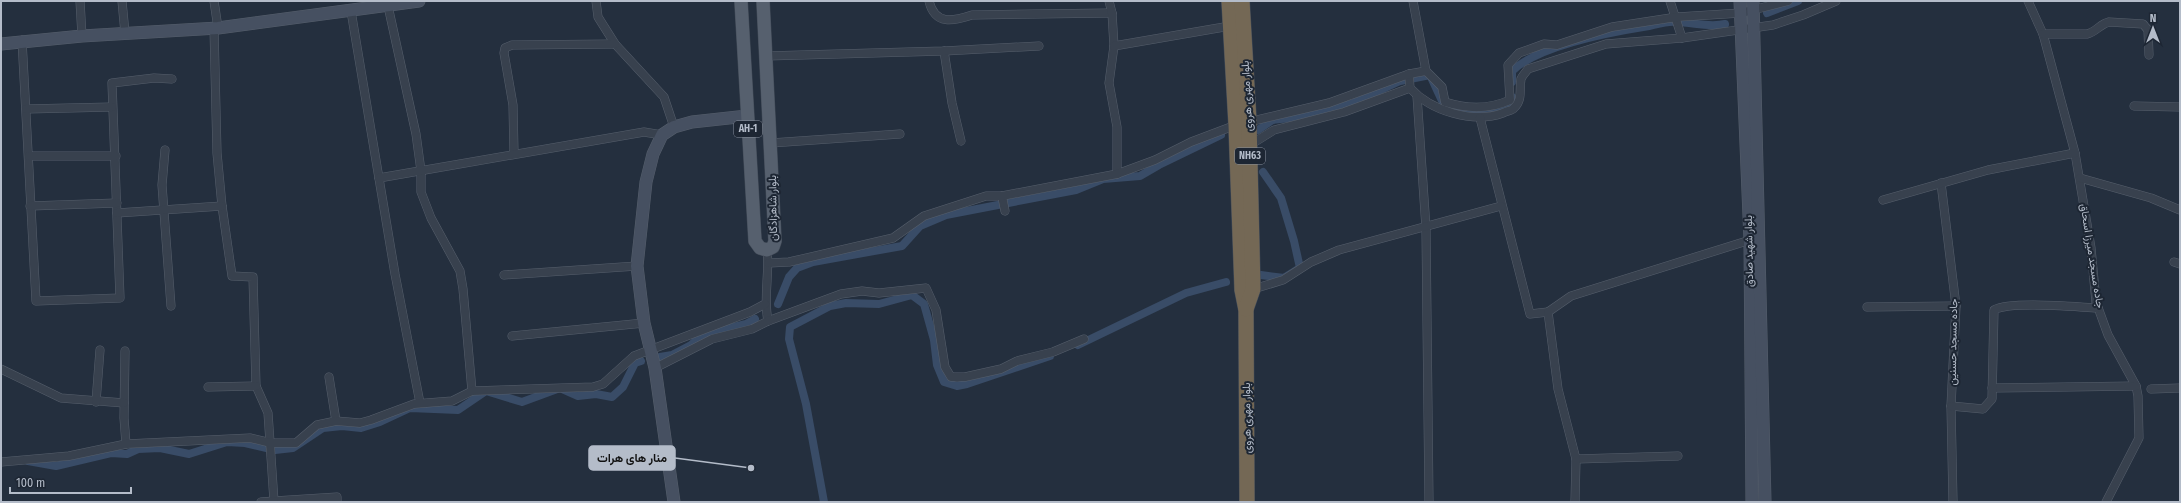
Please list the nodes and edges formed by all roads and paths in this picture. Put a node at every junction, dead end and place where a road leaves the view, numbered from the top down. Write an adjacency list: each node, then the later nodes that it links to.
1 (80, 1): 29 (street)
2 (122, 1): 27 (street)
3 (214, 1): 25 (street)
4 (419, 1): 17 (main road)
5 (596, 1): 33 (street)
6 (741, 1): 48 (main road, بلوار شاهزادگان / AH-1)
7 (763, 1): 38 (main road, بلوار شاهزادگان / AH-1)
8 (929, 1): 22 (street)
9 (1109, 1): 22 (street)
10 (1229, 1): 24 (highway, بلوار مهری هروی / NH63)
11 (1242, 1): 50 (highway, بلوار مهری هروی / NH63)
12 (1413, 1): 39 (street)
13 (1670, 1): 23 (street)
14 (1788, 1): 19 (street)
15 (1836, 1): 26 (street)
16 (2028, 1): 28 (street, جاده مسجد ميرزا اسحاق)
17 (401, 2): 18 (main road)
18 (388, 6): 21 (main road); 62 (street)
19 (1753, 6): 20 (street); 26 (main road, بلوار شهید صادق)
20 (1741, 7): 23 (street); 26 (main road, بلوار شهید صادق)
21 (351, 10): 25 (main road); 64 (street)
22 (1112, 13): 35 (street)
23 (1677, 22): 30 (street); 39 (street)
24 (1230, 26): 35 (street); 50 (highway, بلوار مهری هروی / NH63)
25 (216, 28): 27 (main road); 71 (street)
26 (1748, 29): 30 (street); 78 (main road, بلوار شهید صادق); 125 (main road, بلوار شهید صادق)
27 (125, 33): 29 (main road)
28 (2043, 34): 37 (street); 59 (street, جاده مسجد ميرزا اسحاق)
29 (82, 36): 31 (main road)
30 (1682, 38): 49 (street)
31 (22, 40): 32 (main road); 47 (street)
32 (1, 44)
33 (615, 44): 51 (street); 58 (street)
34 (1039, 46): 36 (street)
35 (1114, 46): 63 (street)
36 (944, 51): 38 (street); 54 (street)
37 (2149, 55)
38 (766, 56): 55 (main road, بلوار شاهزادگان / AH-1)
39 (1426, 71): 40 (street)
40 (1409, 74): 42 (street); 50 (street)
41 (172, 79): 45 (street)
42 (1410, 88): 43 (street); 56 (street)
43 (1417, 96): 49 (street); 77 (street)
44 (2134, 106): 46 (street)
45 (112, 107): 47 (street); 61 (street)
46 (2180, 107)
47 (26, 109): 60 (street)
48 (747, 116): 51 (main road); 79 (main road, بلوار شاهزادگان / AH-1)
49 (1480, 118): 72 (street)
50 (1243, 123): 56 (highway, بلوار مهری هروی / NH63); 63 (street); 83 (highway, بلوار مهری هروی / NH63)
51 (674, 128): 53 (main road)
52 (900, 134): 55 (street)
53 (662, 135): 58 (street); 81 (main road)
54 (961, 141)
55 (771, 143): 79 (main road, بلوار شاهزادگان / AH-1)
56 (1250, 145): 83 (highway, بلوار مهری هروی / NH63)
57 (165, 150): 74 (street)
58 (514, 153): 62 (street)
59 (2075, 153): 65 (street, جاده مسجد ميرزا اسحاق); 66 (street)
60 (29, 156): 61 (street); 70 (street)
61 (116, 156): 69 (street)
62 (421, 171): 64 (street); 106 (street)
63 (1117, 174): 67 (street)
64 (379, 178): 108 (street)
65 (2080, 178): 73 (street); 88 (street, جاده مسجد ميرزا اسحاق)
66 (1941, 183): 68 (street); 86 (street, جاده مسجد حسنین)
67 (1002, 196): 75 (street); 80 (street)
68 (1883, 200)
69 (117, 203): 70 (street); 76 (street)
70 (30, 206): 76 (street)
71 (222, 206): 74 (street); 100 (street)
72 (1501, 206): 77 (street); 89 (street)
73 (2180, 210)
74 (163, 211): 76 (street); 85 (street)
75 (1005, 211)
76 (117, 213)
77 (1426, 228): 83 (street); 122 (street)
78 (1750, 240): 89 (street); 124 (main road, بلوار شهید صادق)
79 (767, 250): 80 (street)
80 (769, 263): 84 (street)
81 (637, 266): 82 (street); 91 (main road)
82 (504, 275)
83 (1247, 290): 121 (highway, بلوار مهری هروی / NH63)
84 (765, 304): 90 (street); 95 (street)
85 (171, 306)
86 (1956, 306): 87 (street); 110 (street, جاده مسجد حسنین)
87 (1867, 307)
88 (2098, 308): 101 (street, جاده مسجد ميرزا اسحاق); 103 (street)
89 (1548, 312): 115 (street)
90 (768, 321): 93 (street); 97 (street)
91 (644, 323): 92 (street); 95 (main road)
92 (512, 336)
93 (1084, 339)
94 (100, 350): 107 (street)
95 (649, 350): 97 (main road); 106 (street)
96 (125, 351): 109 (street)
97 (655, 368): 120 (main road)
98 (1, 370): 107 (street)
99 (329, 377): 111 (street)
100 (256, 386): 102 (street); 112 (street)
101 (2136, 386): 103 (street); 127 (street, جاده مسجد ميرزا اسحاق)
102 (208, 387)
103 (1992, 388): 110 (street)
104 (2180, 388): 105 (street)
105 (2151, 389)
106 (472, 391): 108 (street)
107 (96, 402): 109 (street)
108 (420, 403): 111 (street)
109 (124, 404): 113 (street)
110 (1951, 406): 126 (street, جاده مسجد حسنین)
111 (336, 421): 112 (street)
112 (271, 443): 113 (street); 117 (street)
113 (126, 444): 116 (street)
114 (1678, 456): 115 (street)
115 (1576, 459): 123 (street)
116 (1, 462)
117 (274, 501): 118 (street); 119 (street)
118 (261, 502)
119 (338, 502)
120 (674, 502)
121 (1247, 502)
122 (1429, 502)
123 (1575, 502)
124 (1752, 502)
125 (1765, 502)
126 (1953, 502)
127 (2106, 502)

